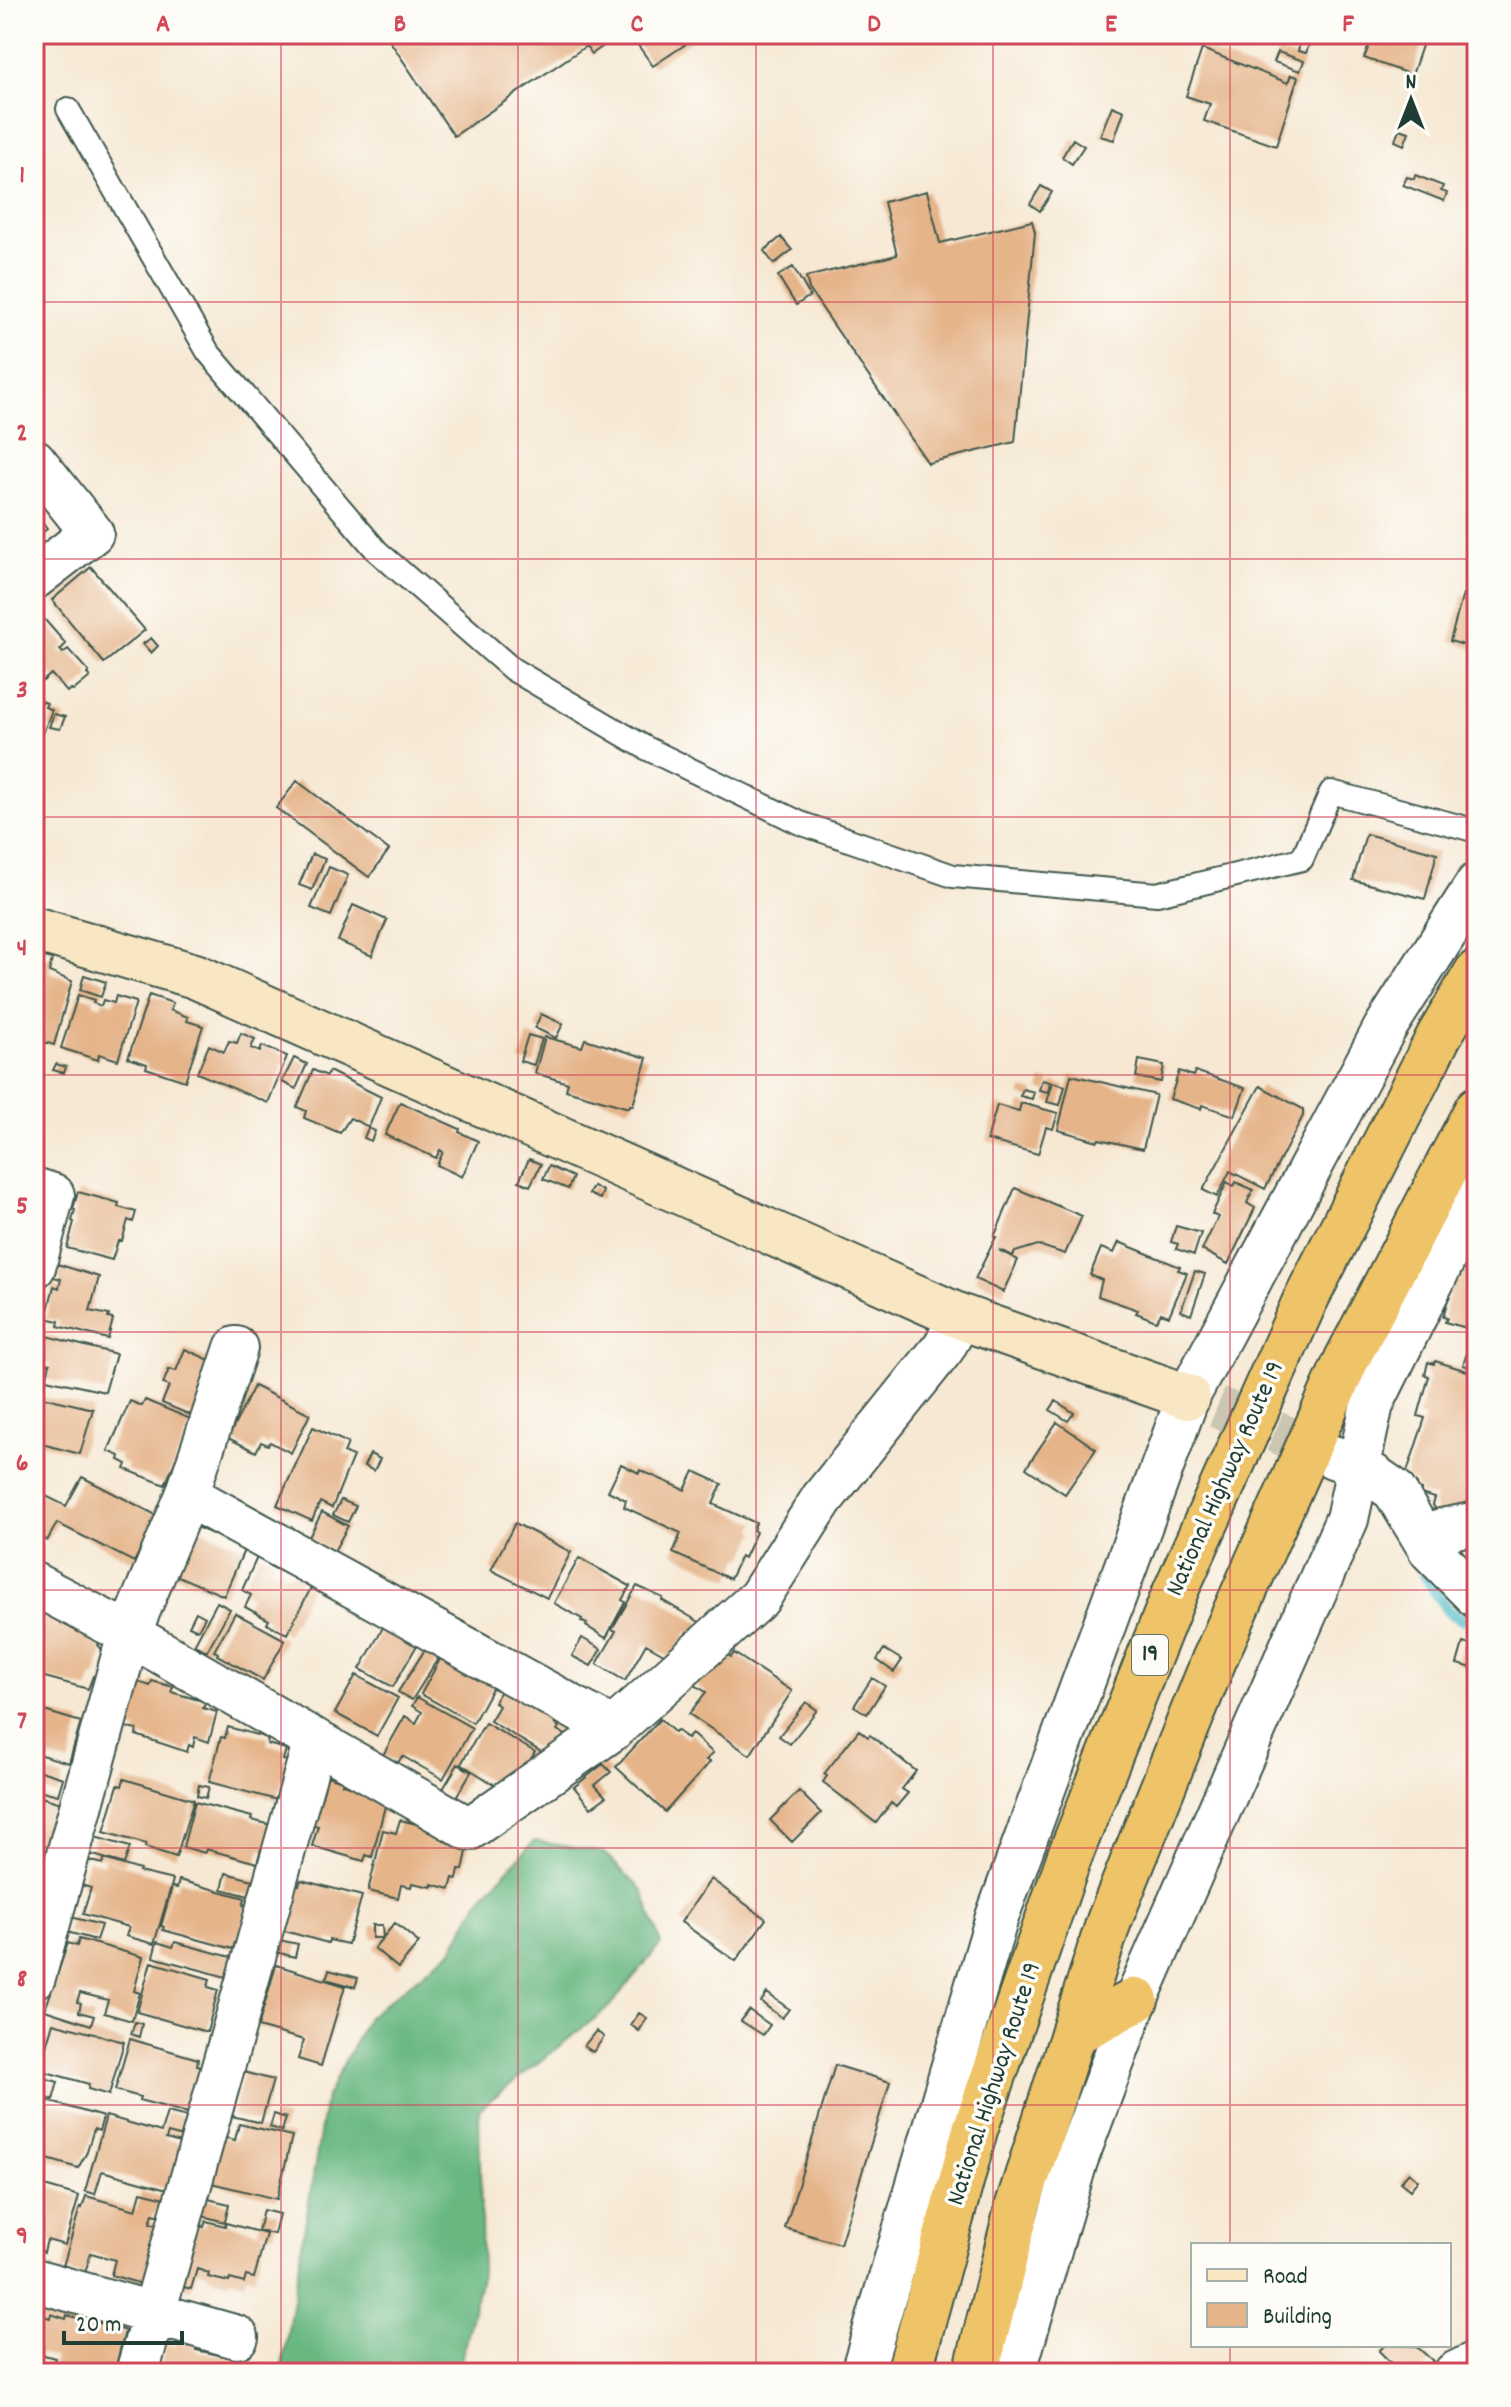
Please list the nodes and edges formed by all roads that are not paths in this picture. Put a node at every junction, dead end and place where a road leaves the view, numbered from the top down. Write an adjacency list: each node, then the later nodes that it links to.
1 (68, 109): 4 (lane)
2 (34, 460): 3 (street)
3 (34, 578)
4 (1477, 831)
5 (1477, 884): 14 (street)
6 (34, 929): 12 (street)
7 (1477, 972): 33 (highway, National Highway Route 19 / 19)
8 (1477, 1109): 26 (highway, 19)
9 (34, 1189): 11 (street)
10 (1477, 1192): 15 (street)
11 (34, 1267)
12 (961, 1317): 14 (street); 22 (street)
13 (236, 1348): 16 (street)
14 (1202, 1402): 32 (street)
15 (1345, 1461): 18 (street); 25 (street)
16 (187, 1495): 21 (street); 22 (street)
17 (1477, 1523): 18 (street)
18 (1431, 1551): 20 (street)
19 (34, 1584): 21 (street)
20 (1477, 1597)
21 (129, 1634): 23 (street); 24 (street)
22 (613, 1729): 23 (street)
23 (315, 1740): 28 (street)
24 (34, 1977)
25 (1136, 2000): 26 (highway); 35 (street)
26 (1073, 2034): 34 (highway, 19)
27 (34, 2280): 28 (street)
28 (154, 2312): 29 (street); 31 (street)
29 (237, 2337)
30 (1477, 2362): 36 (street)
31 (137, 2373)
32 (862, 2373)
33 (909, 2373)
34 (976, 2373)
35 (1014, 2373)
36 (1455, 2373)

